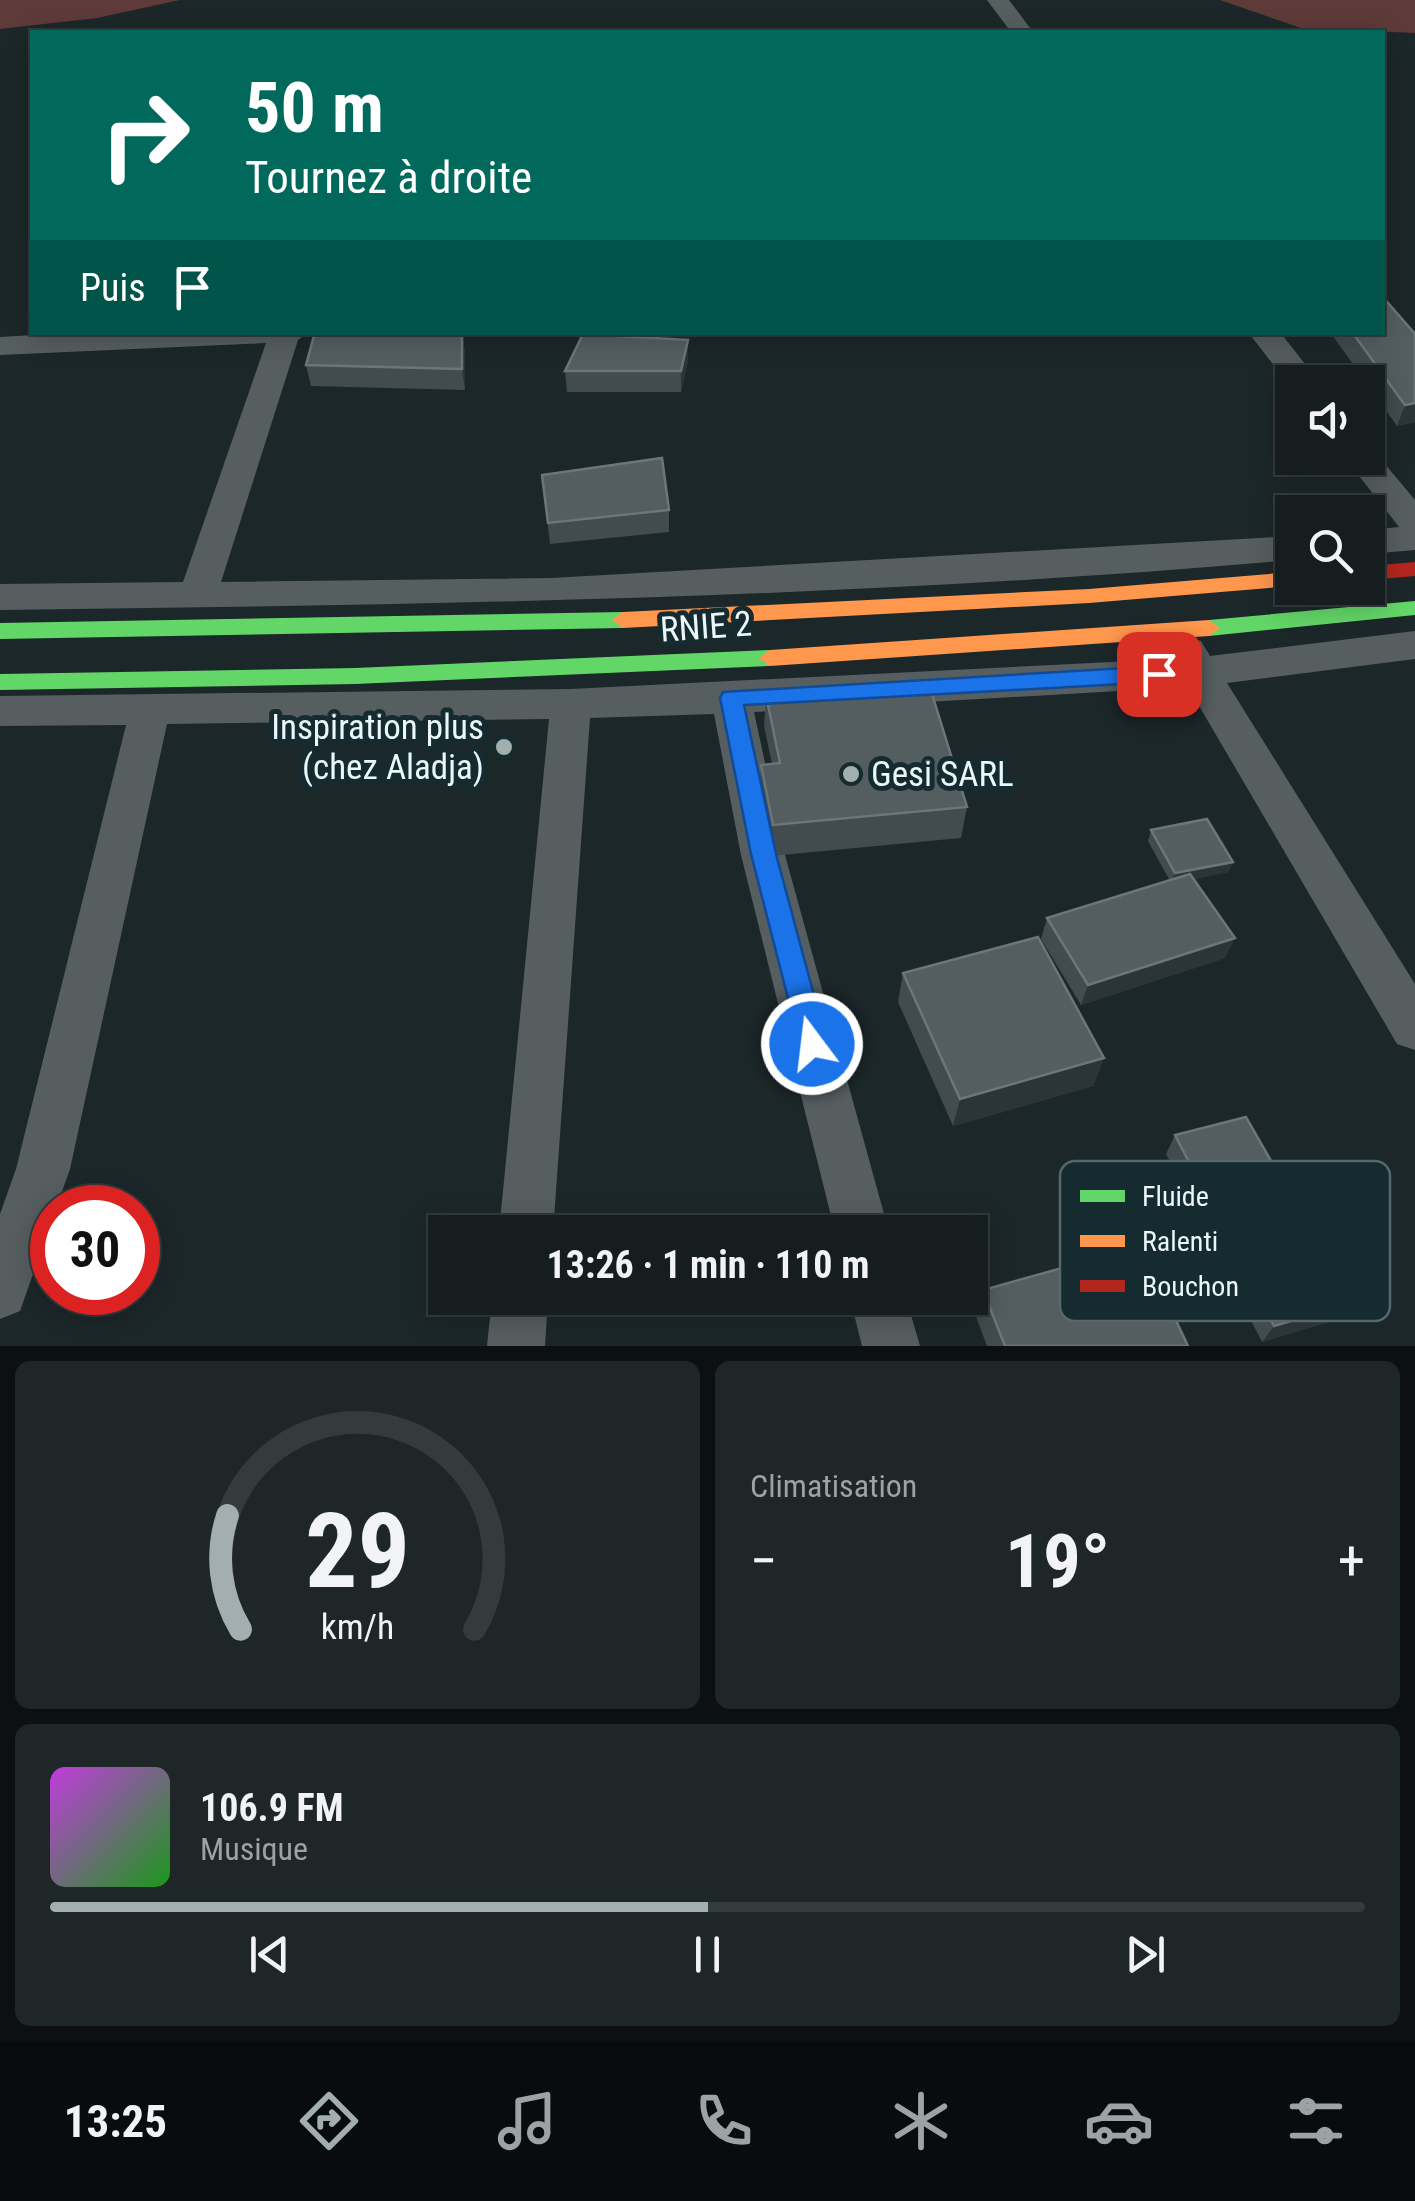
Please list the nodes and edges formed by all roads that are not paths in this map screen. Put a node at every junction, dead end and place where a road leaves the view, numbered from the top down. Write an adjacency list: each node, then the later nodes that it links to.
1 (998, 0): 2 (street)
2 (1020, 30)
3 (241, 335): 6 (street)
4 (284, 335): 16 (street)
5 (1265, 335): 7 (street)
6 (0, 346)
7 (1289, 365)
8 (1376, 475): 9 (street)
9 (1415, 524)
10 (1415, 538): 11 (street)
11 (1385, 541)
12 (1275, 549): 16 (street)
13 (1415, 569): 14 (highway)
14 (1385, 572)
15 (1275, 580): 19 (highway, RNIE 2 / RNIE 2)
16 (198, 593): 17 (street)
17 (0, 596)
18 (1415, 608): 20 (highway, RNIE 2 / RNIE 2)
19 (0, 631)
20 (1178, 633): 22 (street); 23 (highway, RNIE 2 / RNIE 2)
21 (1415, 645): 22 (street)
22 (1198, 672): 24 (street); 28 (street)
23 (0, 682)
24 (731, 698): 25 (street); 30 (street)
25 (571, 704): 26 (street); 29 (street)
26 (150, 709): 27 (street); 31 (street)
27 (0, 711)
28 (1415, 1028)
29 (527, 1215)
30 (858, 1215)
31 (0, 1291)
32 (519, 1315): 34 (street)
33 (883, 1315): 35 (street)
34 (516, 1346)
35 (891, 1346)

